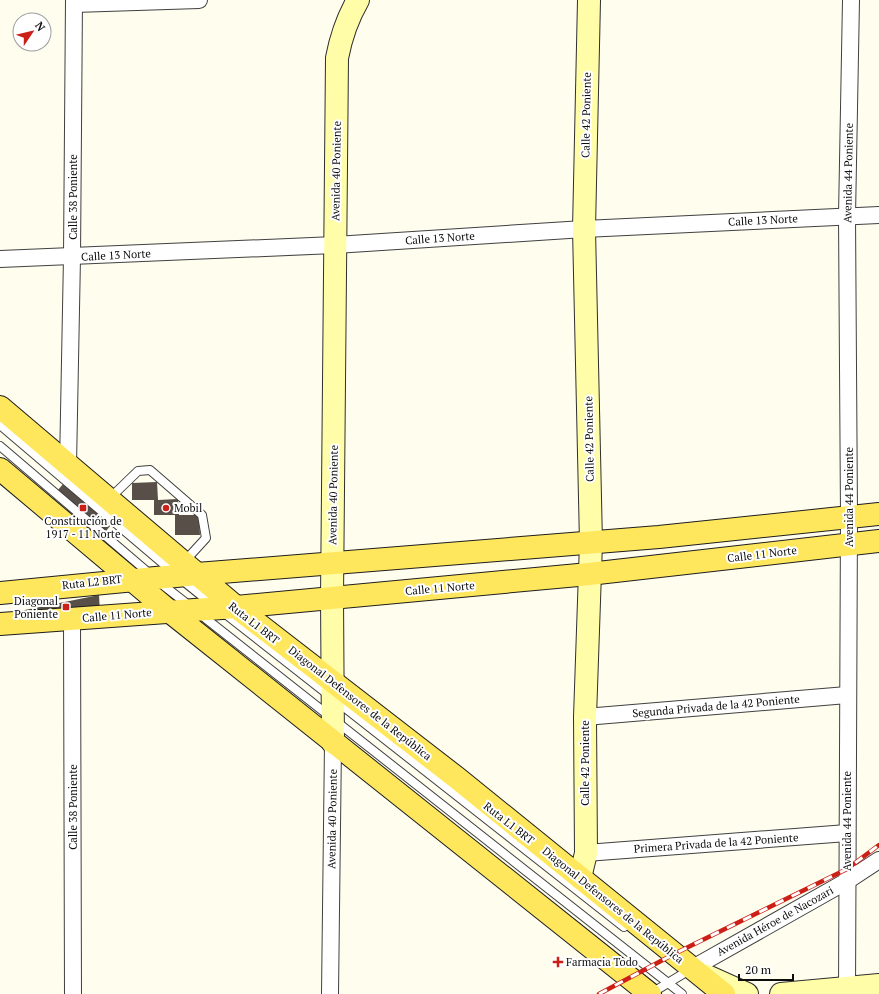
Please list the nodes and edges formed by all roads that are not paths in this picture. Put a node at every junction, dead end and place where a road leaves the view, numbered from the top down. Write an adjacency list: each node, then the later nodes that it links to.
1 (178, 0): 2 (street); 6 (street)
2 (199, 0)
3 (358, 0): 10 (main road, Avenida 40 Poniente)
4 (589, 0): 9 (main road, Calle 42 Poniente)
5 (851, 0): 8 (street, Avenida 44 Poniente)
6 (74, 2): 11 (street, Calle 38 Poniente)
7 (879, 215): 8 (street, Calle 13 Norte)
8 (847, 216): 9 (street, Calle 13 Norte); 20 (street, Avenida 44 Poniente)
9 (584, 229): 10 (street, Calle 13 Norte); 22 (main road, Calle 42 Poniente)
10 (335, 245): 11 (street, Calle 13 Norte); 24 (main road, Avenida 40 Poniente)
11 (72, 257): 12 (street, Calle 13 Norte); 16 (street, Calle 38 Poniente)
12 (0, 259)
13 (0, 407): 16 (main road, Diagonal Defensores de la República)
14 (0, 425): 26 (lane, Ruta L1 BRT)
15 (0, 446): 26 (lane, Ruta L1 BRT)
16 (68, 466): 18 (main road, Diagonal Defensores de la República)
17 (0, 469): 26 (main road, Diagonal Defensores de la República)
18 (108, 500): 26 (main road, Diagonal Defensores de la República); 26 (lane)
19 (879, 514): 20 (main road)
20 (849, 517): 22 (main road); 23 (street, Avenida 44 Poniente)
21 (879, 541): 23 (main road, Calle 11 Norte)
22 (591, 543): 24 (main road); 25 (main road, Calle 42 Poniente)
23 (849, 544): 25 (main road, Calle 11 Norte); 35 (street, Avenida 44 Poniente)
24 (332, 564): 26 (main road); 29 (main road, Avenida 40 Poniente)
25 (589, 574): 29 (main road, Calle 11 Norte); 37 (main road, Calle 42 Poniente)
26 (167, 578): 27 (main road); 28 (lane, Ruta L2 BRT); 30 (main road, Diagonal Defensores de la República); 31 (lane, Ruta L1 BRT); 32 (main road, Diagonal Defensores de la República)
27 (0, 593)
28 (79, 594)
29 (332, 598): 30 (main road, Calle 11 Norte); 36 (main road, Avenida 40 Poniente)
30 (227, 607): 31 (main road, Calle 11 Norte); 36 (main road, Diagonal Defensores de la República)
31 (195, 610): 32 (main road, Calle 11 Norte); 36 (lane, Ruta L1 BRT)
32 (169, 611): 33 (main road, Calle 11 Norte); 38 (main road, Diagonal Defensores de la República)
33 (72, 619): 34 (main road, Calle 11 Norte); 49 (street, Calle 38 Poniente)
34 (0, 624)
35 (847, 695): 37 (street, Segunda Privada de la 42 Poniente); 39 (street, Avenida 44 Poniente)
36 (332, 700): 38 (main road, Avenida 40 Poniente); 42 (main road, Diagonal Defensores de la República); 44 (lane, Ruta L1 BRT); 48 (lane, Ruta L1 BRT)
37 (585, 717): 40 (main road, Calle 42 Poniente)
38 (333, 743): 48 (main road, Diagonal Defensores de la República); 50 (street, Avenida 40 Poniente)
39 (847, 833): 40 (street, Primera Privada de la 42 Poniente); 43 (street, Avenida 44 Poniente)
40 (586, 853): 42 (main road, Calle 42 Poniente)
41 (879, 860): 43 (street, Avenida Héroe de Nacozari)
42 (580, 878): 45 (main road, Diagonal Defensores de la República)
43 (847, 881): 45 (street, Avenida Héroe de Nacozari); 47 (street, Avenida 44 Poniente)
44 (634, 935)
45 (685, 973): 48 (lane); 52 (main road, Diagonal Defensores de la República); 53 (main road)
46 (879, 985): 47 (main road)
47 (847, 991): 54 (main road)
48 (653, 992): 51 (lane, Ruta L1 BRT)
49 (74, 994)
50 (330, 994)
51 (682, 994)
52 (724, 994)
53 (747, 994)
54 (781, 994)

